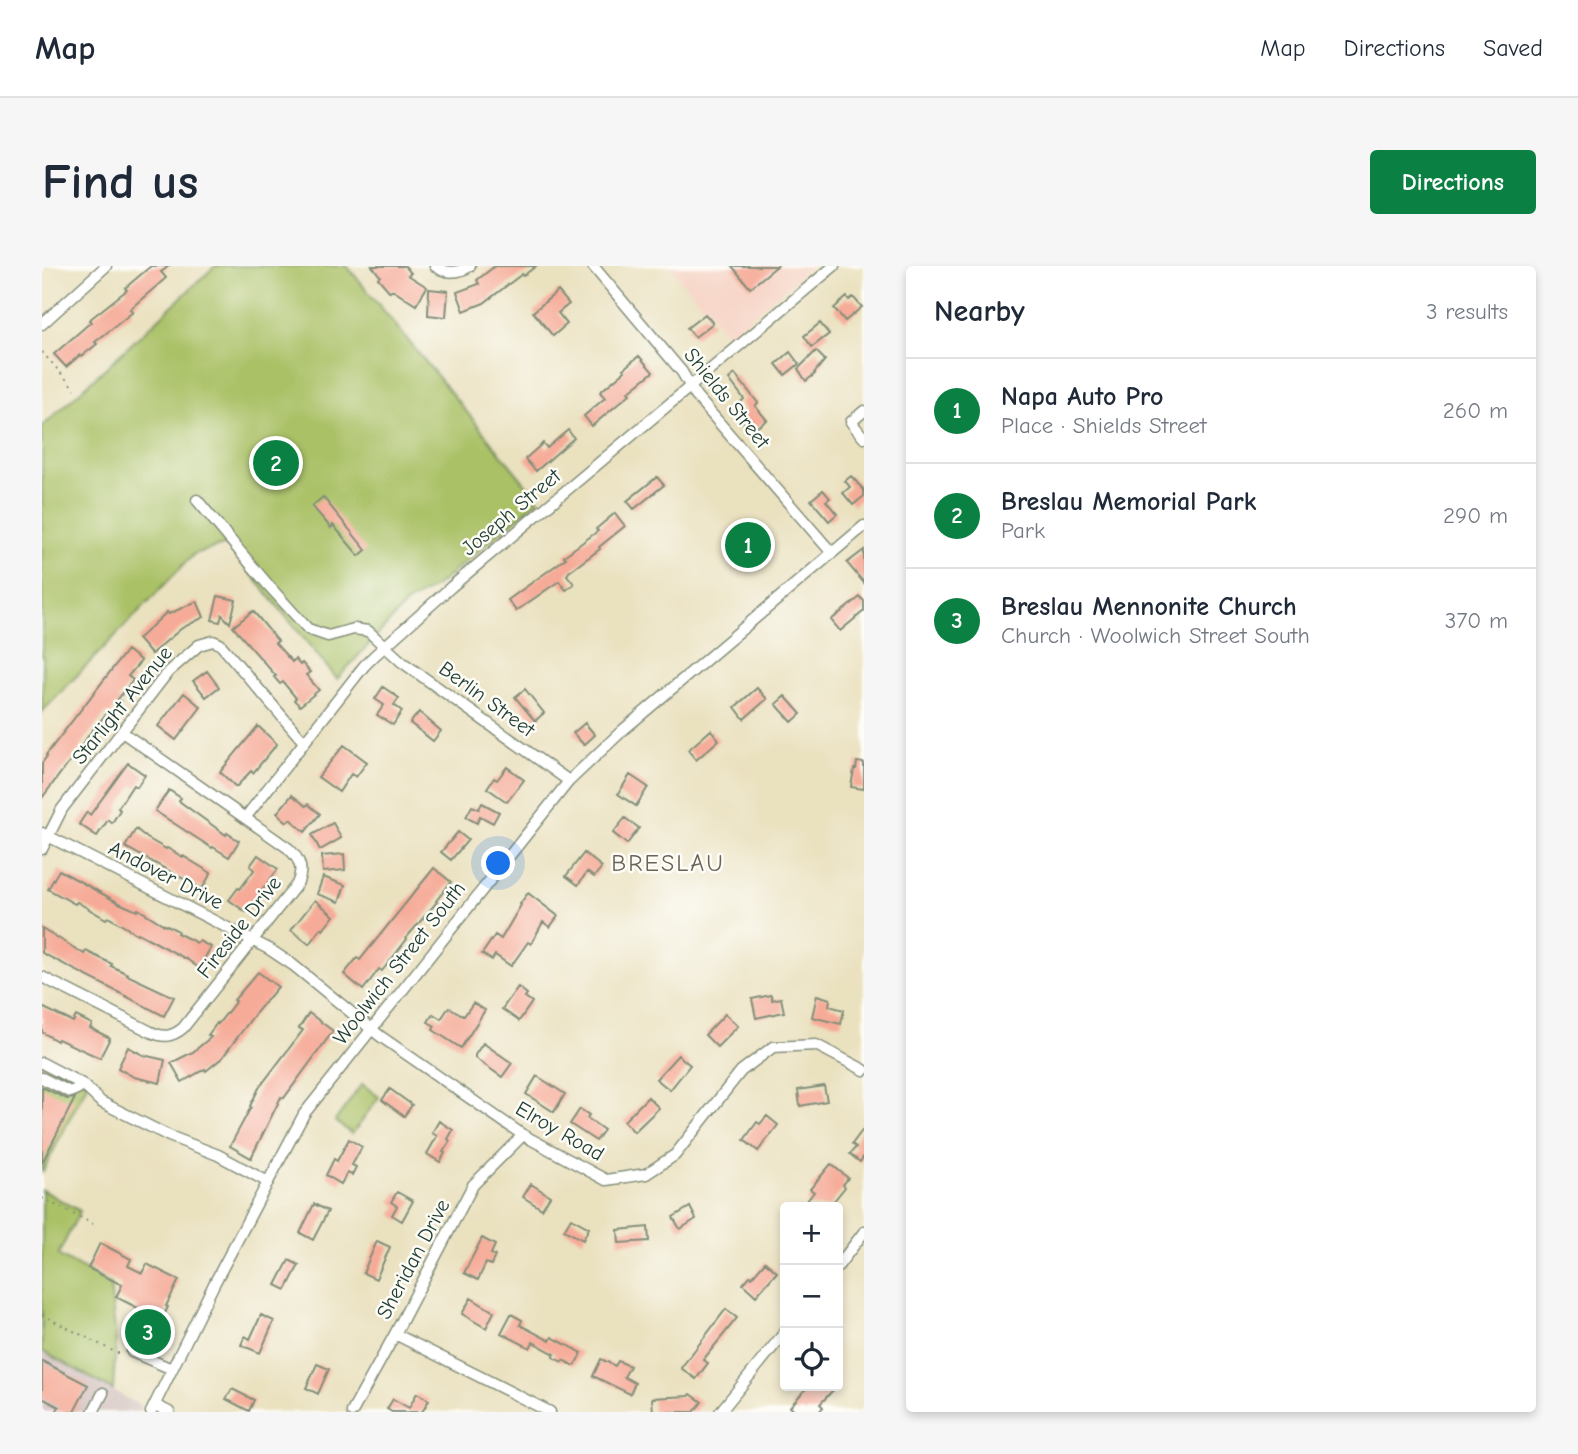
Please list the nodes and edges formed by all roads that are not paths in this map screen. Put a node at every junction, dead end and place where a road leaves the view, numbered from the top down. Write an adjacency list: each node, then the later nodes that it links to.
1 (106, 266): 6 (street)
2 (435, 266): 3 (street)
3 (470, 266)
4 (593, 266): 7 (street, Shields Street)
5 (834, 266): 7 (street, Joseph Street)
6 (42, 324)
7 (691, 387): 12 (street, Shields Street); 13 (street, Joseph Street)
8 (864, 411): 9 (street)
9 (864, 438)
10 (197, 500): 13 (street, Berlin Street)
11 (864, 526): 12 (street, Woolwich Street South)
12 (832, 553): 16 (street, Woolwich Street South)
13 (384, 646): 15 (street, Joseph Street); 16 (street, Berlin Street)
14 (122, 732): 15 (street, Starlight Avenue); 17 (street, Fireside Drive); 18 (street, Starlight Avenue)
15 (304, 742): 17 (street, Joseph Street)
16 (569, 781): 22 (street, Woolwich Street South)
17 (245, 818): 20 (street, Fireside Drive)
18 (45, 835): 19 (street, Starlight Avenue); 20 (street, Andover Drive)
19 (42, 849)
20 (253, 941): 21 (street, Fireside Drive); 22 (street, Andover Drive)
21 (42, 977)
22 (372, 1029): 27 (street, Elroy Road); 28 (street, Woolwich Street South)
23 (42, 1063): 26 (street)
24 (864, 1070): 27 (street, Elroy Road)
25 (42, 1077): 26 (street)
26 (82, 1084): 28 (street)
27 (523, 1135): 31 (street, Sheridan Drive)
28 (268, 1182): 34 (street, Woolwich Street South)
29 (864, 1232): 30 (street)
30 (839, 1265)
31 (395, 1335): 39 (street, Sheridan Drive); 40 (street)
32 (780, 1338): 41 (street)
33 (132, 1352): 34 (street)
34 (172, 1368): 36 (street, Woolwich Street South)
35 (103, 1393): 37 (street)
36 (153, 1408): 38 (street)
37 (93, 1412)
38 (169, 1412)
39 (352, 1412)
40 (550, 1412)
41 (720, 1412)

